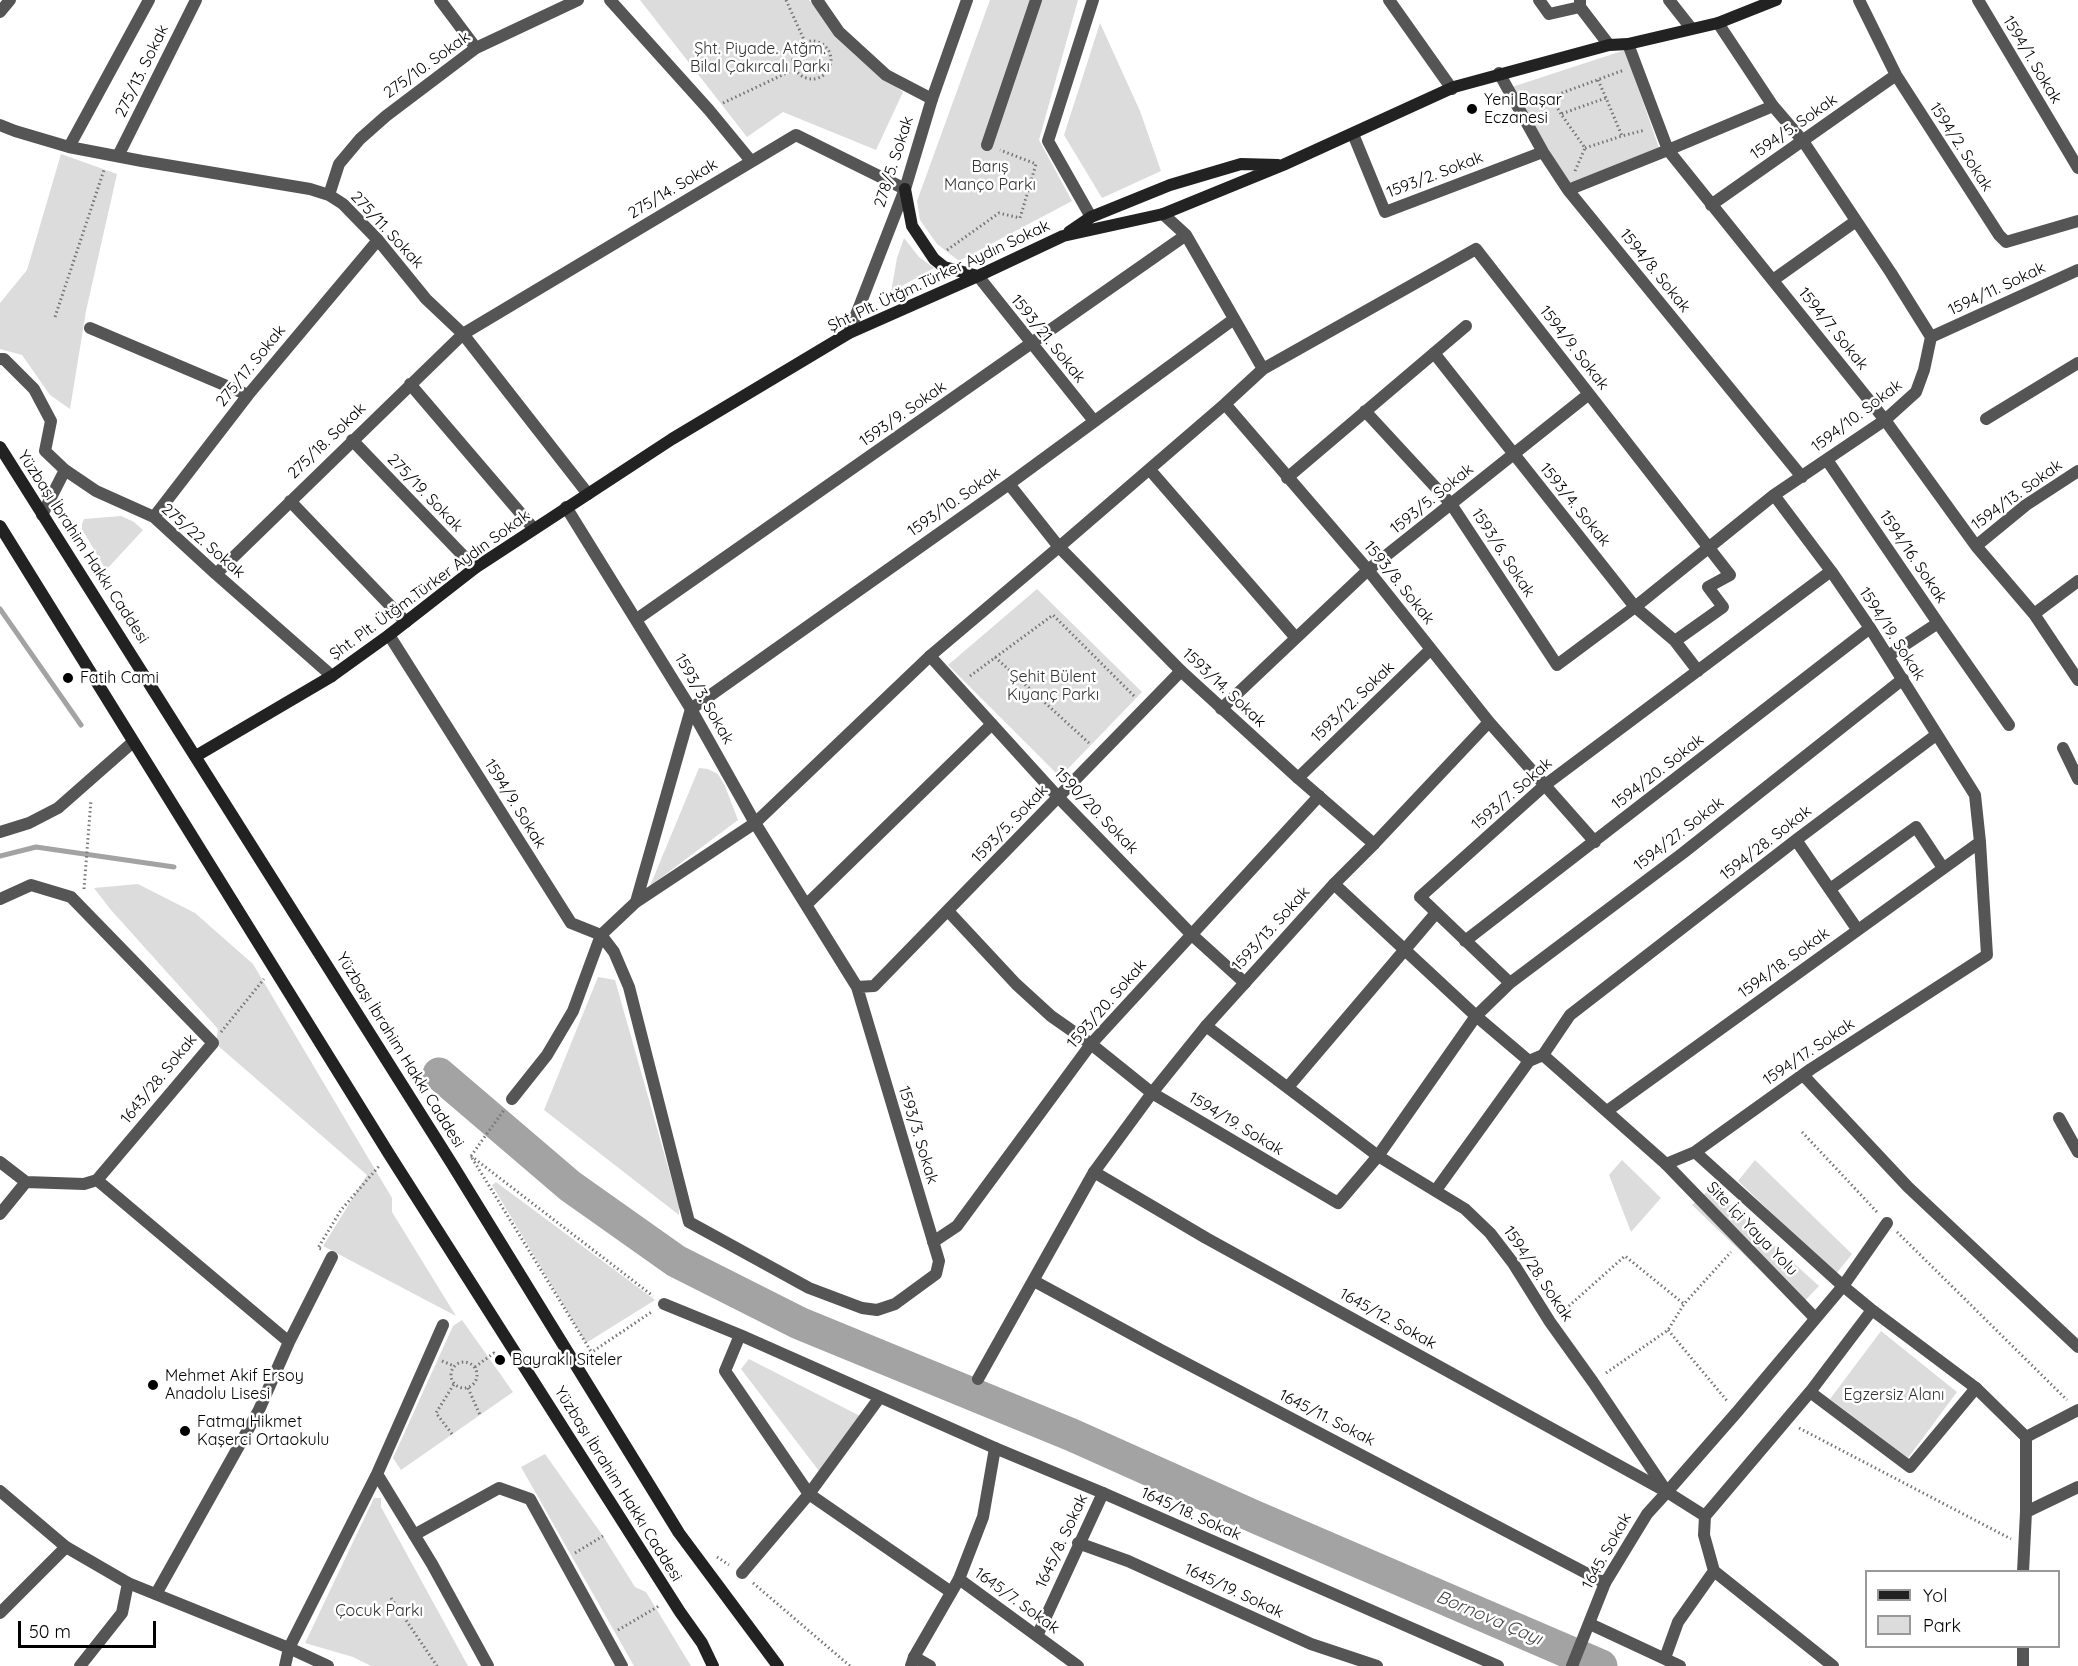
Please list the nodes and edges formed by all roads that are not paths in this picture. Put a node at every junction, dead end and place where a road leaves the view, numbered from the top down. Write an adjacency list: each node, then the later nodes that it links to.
1 (10, 0): 18 (street)
2 (148, 0): 33 (street)
3 (196, 0): 36 (street, 275/13. Sokak)
4 (440, 0): 23 (street)
5 (578, 0): 23 (street, 275/10. Sokak)
6 (610, 0): 37 (street)
7 (817, 0): 27 (street)
8 (967, 0): 27 (street, 278/5. Sokak)
9 (1036, 0): 32 (street)
10 (1093, 0): 45 (street)
11 (1389, 0): 26 (street)
12 (1539, 0): 17 (street)
13 (1669, 0): 20 (street)
14 (1776, 0): 19 (main road, Şht. Plt. Ütğm.Türker Aydın Sokak)
15 (1859, 0): 25 (street, 1594/2. Sokak)
16 (1978, 0): 39 (street, 1594/1. Sokak)
17 (1580, 3): 22 (street)
18 (0, 12)
19 (1718, 23): 20 (main road, Şht. Plt. Ütğm.Türker Aydın Sokak); 28 (street)
20 (1691, 28): 21 (main road, Şht. Plt. Ütğm.Türker Aydın Sokak)
21 (1628, 44): 22 (main road, Şht. Plt. Ütğm.Türker Aydın Sokak); 34 (street, 1594/7. Sokak)
22 (1609, 45): 24 (main road, Şht. Plt. Ütğm.Türker Aydın Sokak)
23 (476, 48): 42 (street, 275/10. Sokak)
24 (1499, 74): 26 (main road, Şht. Plt. Ütğm.Türker Aydın Sokak); 35 (street, 1594/8. Sokak)
25 (1896, 75): 31 (street, 1594/5. Sokak); 47 (street, 1594/2. Sokak)
26 (1452, 89): 30 (main road, Şht. Plt. Ütğm.Türker Aydın Sokak)
27 (932, 99): 40 (street, 278/5. Sokak)
28 (1773, 105): 31 (street); 34 (street)
29 (0, 125): 33 (street, 275/11. Sokak)
30 (1353, 134): 35 (street, 1593/2. Sokak); 38 (main road, Şht. Plt. Ütğm.Türker Aydın Sokak)
31 (1803, 141): 43 (street, 1594/5. Sokak); 46 (street)
32 (987, 145)
33 (69, 147): 36 (street, 275/11. Sokak)
34 (1668, 150): 41 (street); 43 (street, 1594/7. Sokak)
35 (1543, 152): 41 (street, 1594/8. Sokak)
36 (118, 156): 42 (street, 275/11. Sokak)
37 (751, 161): 40 (street, 275/14. Sokak); 57 (street, 275/14. Sokak)
38 (1283, 165): 44 (main road, Şht. Plt. Ütğm.Türker Aydın Sokak); 45 (main road)
39 (2078, 168)
40 (905, 189): 52 (main road); 58 (street, 278/5. Sokak)
41 (1568, 190): 80 (street, 1594/8. Sokak)
42 (329, 195): 50 (street, 275/11. Sokak)
43 (1711, 205): 53 (street, 1594/7. Sokak)
44 (1163, 214): 48 (street); 49 (main road, Şht. Plt. Ütğm.Türker Aydın Sokak)
45 (1091, 217): 49 (main road)
46 (1856, 221): 53 (street); 59 (street)
47 (2078, 221)
48 (1186, 235): 54 (street); 60 (street, 1593/9. Sokak)
49 (1064, 236): 52 (main road, Şht. Plt. Ütğm.Türker Aydın Sokak)
50 (378, 240): 57 (street, 275/11. Sokak); 66 (street, 275/17. Sokak)
51 (2078, 270): 59 (street, 1594/11. Sokak)
52 (978, 276): 58 (main road, Şht. Plt. Ütğm.Türker Aydın Sokak); 60 (street, 1593/21. Sokak)
53 (1773, 280): 71 (street, 1594/7. Sokak)
54 (1234, 319): 64 (street); 72 (street, 1593/10. Sokak)
55 (1466, 326): 61 (street)
56 (90, 328): 66 (street)
57 (464, 333): 65 (street, 275/18. Sokak); 83 (street, 275/11. Sokak)
58 (849, 333): 83 (main road, Şht. Plt. Ütğm.Türker Aydın Sokak)
59 (1931, 338): 71 (street, 1594/10. Sokak)
60 (1031, 345): 72 (street, 1593/21. Sokak); 102 (street, 1593/9. Sokak)
61 (1434, 353): 69 (street); 75 (street, 1593/4. Sokak)
62 (0, 359): 77 (street, 275/22. Sokak)
63 (2078, 363): 70 (street)
64 (1263, 369): 67 (street, 1594/9. Sokak); 68 (street)
65 (410, 384): 73 (street, 275/18. Sokak); 91 (street)
66 (248, 394): 89 (street, 275/17. Sokak)
67 (1589, 394): 75 (street, 1593/5. Sokak); 94 (street, 1594/9. Sokak)
68 (1225, 404): 78 (street); 81 (street, 1593/8. Sokak)
69 (1365, 411): 81 (street); 86 (street, 1593/6. Sokak)
70 (1986, 419)
71 (1885, 420): 76 (street, 1594/10. Sokak); 92 (street, 1594/7. Sokak)
72 (1094, 421): 82 (street, 1593/10. Sokak)
73 (352, 440): 85 (street, 275/18. Sokak); 95 (street, 275/19. Sokak)
74 (0, 447): 88 (main road, Yüzbaşı İbrahim Hakkı Caddesi)
75 (1513, 454): 86 (street, 1593/5. Sokak); 100 (street, 1593/4. Sokak)
76 (1827, 460): 80 (street, 1594/10. Sokak); 104 (street, 1594/16. Sokak)
77 (65, 470): 88 (street); 89 (street, 275/22. Sokak)
78 (1150, 470): 93 (street); 107 (street)
79 (2078, 471): 92 (street, 1594/13. Sokak)
80 (1802, 477): 84 (street, 1594/10. Sokak)
81 (1287, 478): 96 (street, 1593/8. Sokak)
82 (1009, 484): 93 (street, 1593/14. Sokak); 118 (street, 1593/10. Sokak)
83 (588, 494): 87 (main road, Şht. Plt. Ütğm.Türker Aydın Sokak)
84 (1774, 495): 94 (street, 1594/10. Sokak); 97 (street, 1594/19. Sokak)
85 (290, 501): 98 (street, 275/18. Sokak); 103 (street)
86 (1451, 504): 96 (street, 1593/5. Sokak); 112 (street, 1593/6. Sokak)
87 (566, 507): 91 (main road, Şht. Plt. Ütğm.Türker Aydın Sokak); 102 (street, 1593/3. Sokak)
88 (42, 515): 126 (main road, Yüzbaşı İbrahim Hakkı Caddesi)
89 (153, 517): 98 (street, 275/22. Sokak)
90 (0, 526): 124 (main road, Yüzbaşı İbrahim Hakkı Caddesi)
91 (534, 529): 95 (main road, Şht. Plt. Ütğm.Türker Aydın Sokak)
92 (1976, 546): 101 (street, 1594/7. Sokak)
93 (1059, 547): 110 (street); 113 (street, 1593/14. Sokak)
94 (1708, 547): 100 (street, 1594/10. Sokak); 108 (street, 1594/9. Sokak)
95 (475, 568): 103 (main road, Şht. Plt. Ütğm.Türker Aydın Sokak)
96 (1368, 570): 107 (street, 1593/5. Sokak); 109 (street, 1593/8. Sokak)
97 (1831, 571): 105 (street, 1594/19. Sokak); 114 (street, 1593/7. Sokak)
98 (216, 574): 115 (street, 275/22. Sokak)
99 (2078, 581): 101 (street)
100 (1635, 607): 108 (street, 1593/4. Sokak); 112 (street, 1594/10. Sokak)
101 (2034, 614): 117 (street, 1594/7. Sokak)
102 (637, 619): 118 (street, 1593/3. Sokak)
103 (406, 622): 106 (main road, Şht. Plt. Ütğm.Türker Aydın Sokak)
104 (1938, 623): 111 (street, 1594/16. Sokak); 122 (street)
105 (1870, 628): 111 (street, 1594/19. Sokak); 136 (street, 1594/20. Sokak)
106 (389, 636): 115 (main road, Şht. Plt. Ütğm.Türker Aydın Sokak); 149 (street, 1594/9. Sokak)
107 (1296, 638): 119 (street, 1593/5. Sokak)
108 (1675, 641): 114 (street, 1593/4. Sokak)
109 (1431, 650): 120 (street, 1593/8. Sokak); 127 (street, 1593/12. Sokak)
110 (930, 656): 121 (street, 1590/20. Sokak); 133 (street)
111 (1888, 656): 116 (street, 1594/19. Sokak)
112 (1557, 665)
113 (1181, 671): 119 (street, 1593/14. Sokak); 132 (street, 1593/5. Sokak)
114 (1698, 671): 129 (street, 1593/7. Sokak)
115 (332, 676): 126 (main road, Şht. Plt. Ütğm.Türker Aydın Sokak)
116 (1903, 679): 123 (street, 1594/19. Sokak); 153 (street, 1594/27. Sokak)
117 (2078, 679)
118 (691, 708): 133 (street, 1593/3. Sokak); 143 (street)
119 (1221, 709): 127 (street, 1593/14. Sokak)
120 (1489, 722): 129 (street, 1593/8. Sokak); 138 (street, 1593/13. Sokak)
121 (992, 724): 132 (street, 1590/20. Sokak); 144 (street)
122 (2009, 725)
123 (1936, 735): 130 (street, 1594/19. Sokak); 135 (street, 1594/28. Sokak)
124 (133, 742): 134 (street); 226 (main road, Yüzbaşı İbrahim Hakkı Caddesi)
125 (2063, 748): 128 (street)
126 (196, 756): 227 (main road, Yüzbaşı İbrahim Hakkı Caddesi)
127 (1298, 778): 131 (street, 1593/14. Sokak)
128 (2078, 779)
129 (1545, 785): 136 (street, 1593/8. Sokak); 146 (street, 1593/7. Sokak)
130 (1975, 795): 137 (street, 1594/17. Sokak)
131 (1319, 796): 138 (street, 1593/14. Sokak); 148 (street, 1593/20. Sokak)
132 (1059, 798): 145 (street, 1593/5. Sokak); 148 (street, 1590/20. Sokak)
133 (756, 823): 143 (street); 144 (street, 1593/3. Sokak)
134 (0, 832)
135 (1796, 840): 141 (street); 158 (street, 1594/28. Sokak)
136 (1594, 842): 150 (street, 1594/20. Sokak)
137 (1980, 842): 139 (street, 1594/18. Sokak); 160 (street, 1594/17. Sokak)
138 (1374, 844): 140 (street, 1593/13. Sokak)
139 (1943, 868): 141 (street); 147 (street, 1594/18. Sokak)
140 (1334, 884): 151 (street); 152 (street, 1593/13. Sokak)
141 (1830, 889): 147 (street)
142 (0, 899): 172 (street, 1643/28. Sokak)
143 (636, 902): 149 (street)
144 (806, 905): 154 (street, 1593/3. Sokak)
145 (948, 911): 154 (street, 1593/5. Sokak); 157 (street, 1594/19. Sokak)
146 (1436, 913): 150 (street); 151 (street)
147 (1857, 929): 164 (street, 1594/18. Sokak)
148 (1191, 934): 152 (street, 1590/20. Sokak); 157 (street, 1593/20. Sokak)
149 (601, 935): 163 (street); 177 (street, 1593/3. Sokak)
150 (1465, 941): 153 (street)
151 (1404, 949): 155 (street); 161 (street)
152 (1245, 983): 156 (street, 1593/13. Sokak)
153 (1510, 984): 155 (street, 1594/27. Sokak)
154 (857, 987): 177 (street, 1593/3. Sokak)
155 (1476, 1016): 159 (street); 168 (street, 1594/19. Sokak)
156 (1206, 1026): 161 (street, 1594/28. Sokak); 162 (street, 1593/13. Sokak)
157 (1091, 1044): 162 (street, 1594/19. Sokak); 177 (street, 1593/20. Sokak)
158 (1543, 1055): 159 (street); 164 (street)
159 (1529, 1061): 174 (street)
160 (1803, 1075): 166 (street, 1594/17. Sokak); 187 (street)
161 (1288, 1088): 168 (street, 1594/28. Sokak)
162 (1152, 1093): 168 (street, 1594/19. Sokak); 171 (street, 1593/13. Sokak)
163 (512, 1099)
164 (1607, 1111): 170 (street)
165 (2059, 1118): 167 (street)
166 (1695, 1152): 170 (street, 1594/17. Sokak); 180 (street)
167 (2078, 1152)
168 (1378, 1156): 174 (street, 1594/28. Sokak)
169 (0, 1162): 173 (street)
170 (1666, 1164): 183 (street, Site İçi Yaya Yolu)
171 (1095, 1172): 179 (street, 1593/13. Sokak); 198 (street, 1645/12. Sokak)
172 (97, 1180): 173 (street); 186 (street)
173 (26, 1182): 175 (street)
174 (1436, 1190): 198 (street, 1594/28. Sokak)
175 (0, 1214)
176 (1887, 1222): 180 (street, 1645. Sokak)
177 (933, 1242)
178 (332, 1257): 186 (street)
179 (1034, 1281): 188 (street, 1593/13. Sokak); 211 (street, 1645/11. Sokak)
180 (1843, 1286): 182 (street); 183 (street, 1645. Sokak)
181 (664, 1304): 185 (street, 1645/18. Sokak)
182 (1872, 1310): 189 (street); 190 (street)
183 (1815, 1318): 198 (street, 1645. Sokak)
184 (443, 1324): 195 (street)
185 (740, 1335): 191 (street, 1645/18. Sokak); 200 (street)
186 (289, 1342): 213 (street)
187 (2078, 1347)
188 (978, 1379)
189 (1976, 1388): 190 (street); 193 (street)
190 (1810, 1392): 202 (street)
191 (880, 1397): 194 (street, 1645/18. Sokak); 200 (street)
192 (2077, 1410): 193 (street)
193 (2025, 1437): 201 (street)
194 (995, 1448): 199 (street, 1645/18. Sokak); 209 (street)
195 (377, 1474): 203 (street); 217 (street)
196 (2078, 1487): 201 (street)
197 (0, 1491): 205 (street)
198 (1667, 1492): 202 (street, 1645/12. Sokak); 211 (street, 1645. Sokak)
199 (1103, 1493): 204 (street, 1645/8. Sokak); 231 (street, 1645/18. Sokak)
200 (809, 1494): 208 (street); 212 (street)
201 (2026, 1512): 206 (street)
202 (1705, 1516): 207 (street)
203 (414, 1535): 224 (street); 225 (street)
204 (1078, 1544): 216 (street, 1645/8. Sokak); 230 (street, 1645/19. Sokak)
205 (66, 1547): 210 (street); 214 (street)
206 (2023, 1570)
207 (1714, 1571): 219 (street); 234 (street)
208 (742, 1573)
209 (959, 1579): 212 (street, 1645/7. Sokak); 216 (street, 1645/7. Sokak)
210 (128, 1583): 213 (street); 221 (street)
211 (1605, 1583): 215 (street, 1645. Sokak)
212 (951, 1592): 220 (street, 1645/7. Sokak)
213 (156, 1594): 217 (street)
214 (0, 1613)
215 (1590, 1624): 219 (street); 232 (street, 1645. Sokak)
216 (1037, 1635): 229 (street, 1645/7. Sokak)
217 (289, 1648): 222 (street); 223 (street)
218 (2023, 1648): 235 (street)
219 (1665, 1658): 233 (street)
220 (910, 1663): 228 (street)
221 (80, 1666)
222 (285, 1666)
223 (328, 1666)
224 (488, 1666)
225 (622, 1666)
226 (712, 1666)
227 (778, 1666)
228 (930, 1666)
229 (1078, 1666)
230 (1377, 1666)
231 (1498, 1666)
232 (1572, 1666)
233 (1680, 1666)
234 (1833, 1666)
235 (2023, 1666)

